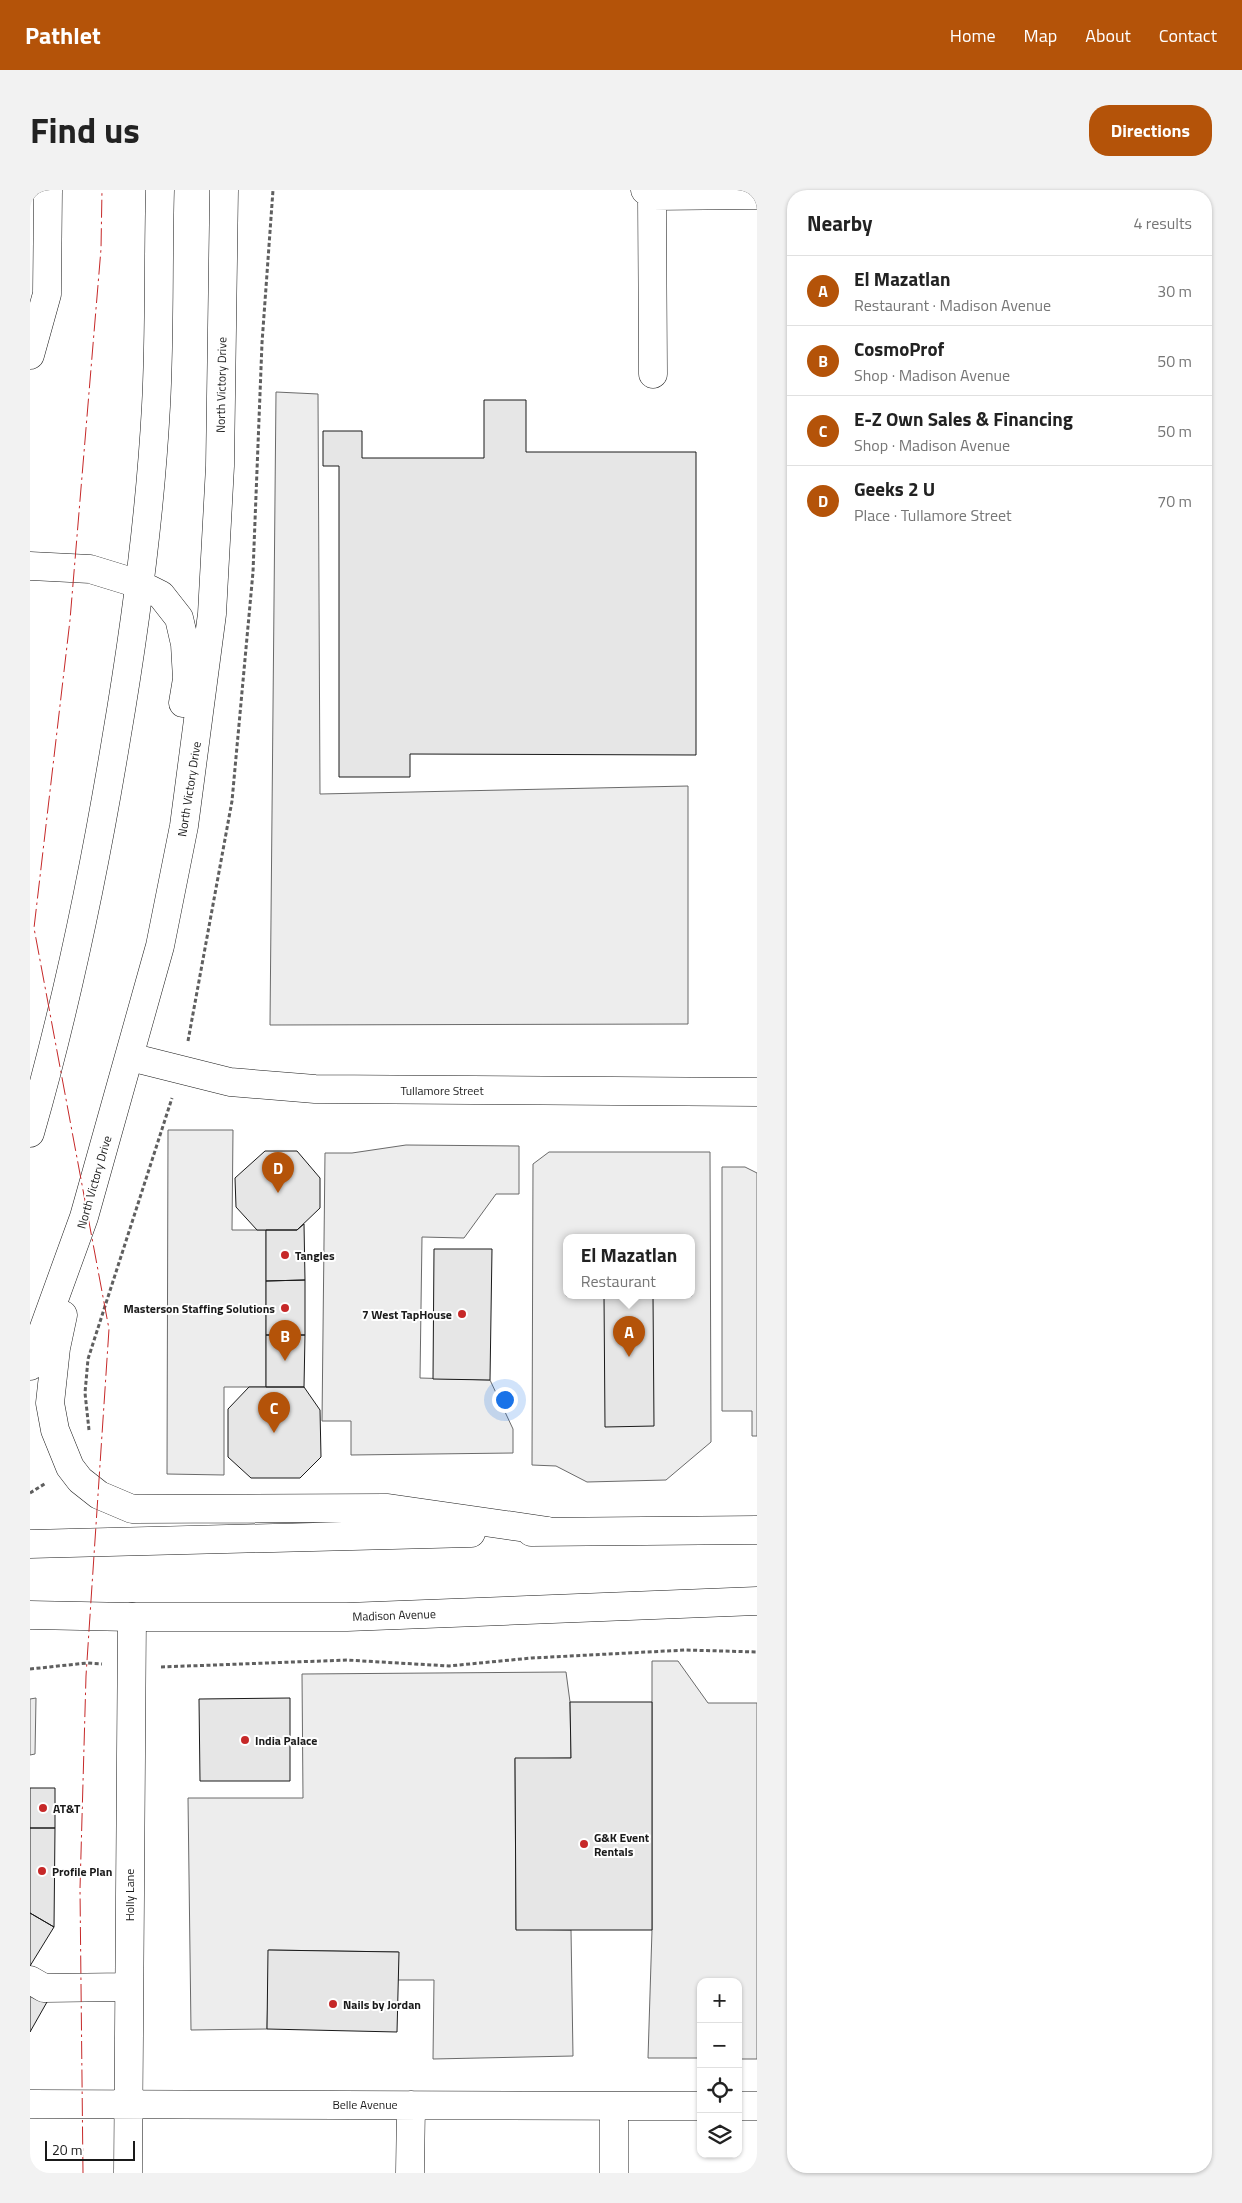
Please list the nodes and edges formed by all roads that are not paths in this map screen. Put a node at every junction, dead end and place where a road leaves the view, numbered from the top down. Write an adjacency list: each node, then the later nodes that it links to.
1 (48, 190): 6 (main road)
2 (160, 190): 9 (main road)
3 (224, 190): 10 (main road, North Victory Drive)
4 (649, 193): 5 (main road); 7 (main road)
5 (757, 195)
6 (30, 354)
7 (654, 374)
8 (30, 566): 9 (main road)
9 (139, 584): 10 (main road); 13 (main road)
10 (169, 901): 11 (main road, North Victory Drive)
11 (130, 1057): 12 (main road, Tullamore Street); 14 (main road, North Victory Drive)
12 (757, 1092)
13 (30, 1134)
14 (84, 1217): 15 (main road, North Victory Drive); 17 (main road)
15 (30, 1366)
16 (757, 1530): 17 (main road)
17 (548, 1531): 18 (main road)
18 (30, 1544)
19 (757, 1601): 21 (main road, Madison Avenue)
20 (30, 1615): 21 (main road, Madison Avenue)
21 (132, 1617): 23 (main road, Holly Lane)
22 (30, 1980): 23 (main road)
23 (128, 1987): 25 (main road, Holly Lane)
24 (30, 2104): 25 (main road, Belle Avenue)
25 (128, 2104): 26 (main road, Belle Avenue); 31 (main road, Holly Lane)
26 (411, 2104): 27 (main road, Belle Avenue); 32 (main road)
27 (614, 2106): 28 (main road, Belle Avenue); 33 (main road)
28 (697, 2106)
29 (742, 2106): 30 (main road)
30 (757, 2106)
31 (128, 2173)
32 (410, 2173)
33 (614, 2173)

